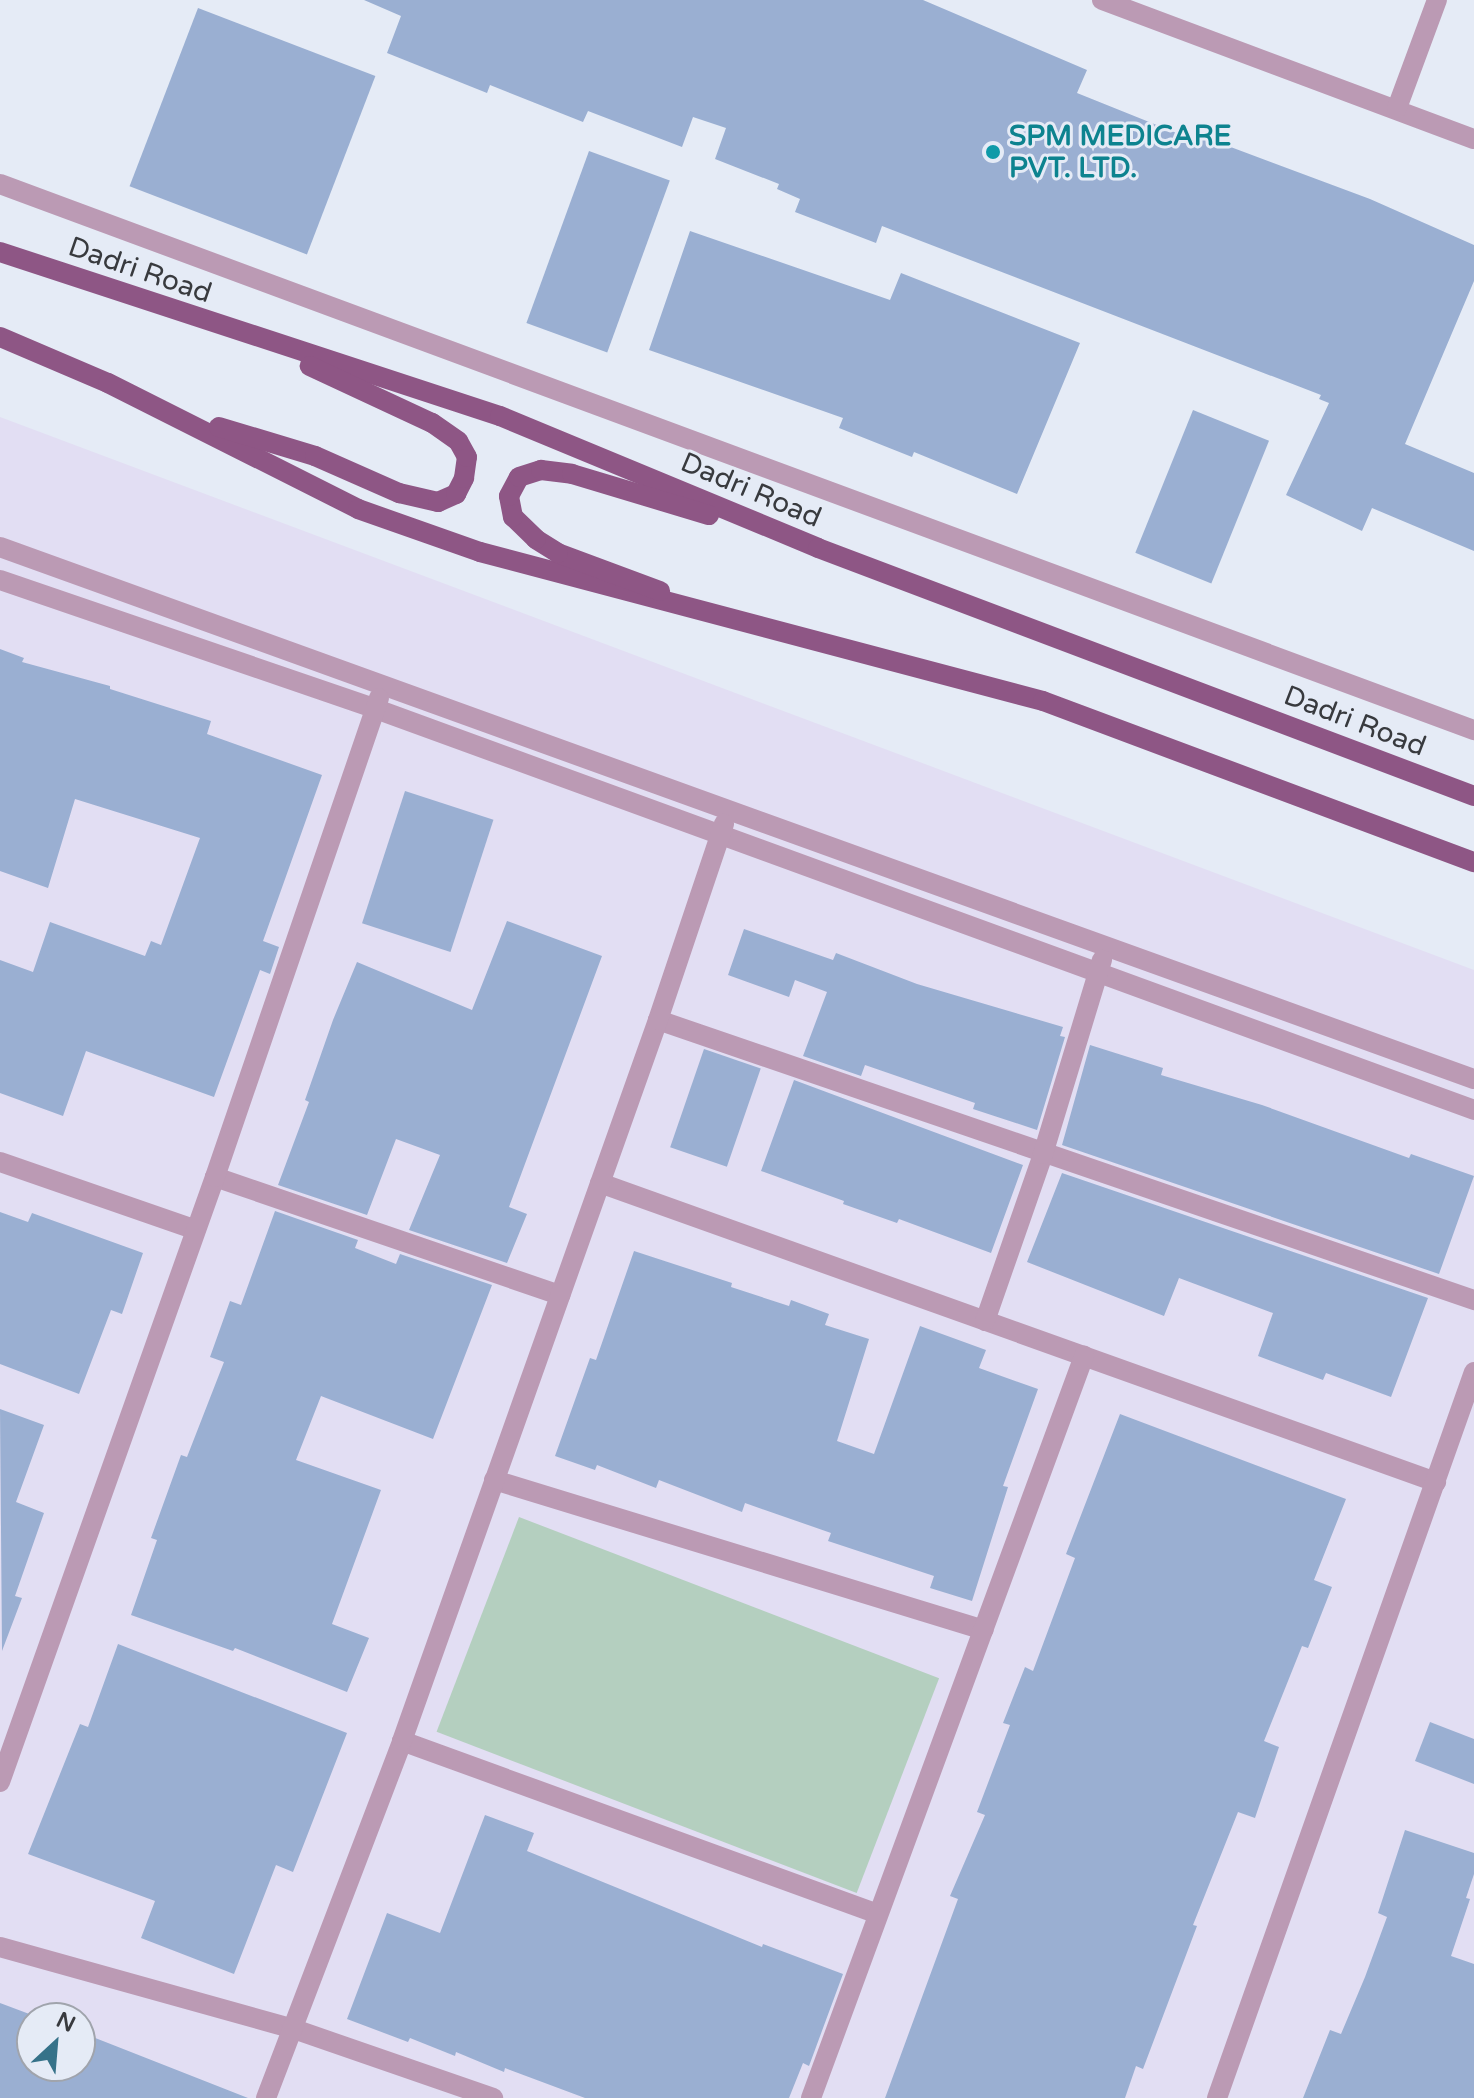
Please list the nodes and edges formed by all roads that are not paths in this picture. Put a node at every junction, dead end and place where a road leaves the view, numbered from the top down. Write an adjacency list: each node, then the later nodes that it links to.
1 (1102, 0): 3 (street)
2 (1437, 0): 3 (street)
3 (1397, 108): 4 (street)
4 (1474, 139)
5 (0, 184): 16 (street)
6 (0, 252): 7 (main road, Dadri Road)
7 (230, 329): 9 (main road); 11 (main road, Dadri Road)
8 (0, 337): 9 (main road)
9 (165, 410): 13 (main road)
10 (0, 547): 14 (street)
11 (818, 548): 13 (main road); 17 (main road, Dadri Road)
12 (0, 580): 15 (street)
13 (707, 615): 20 (main road)
14 (383, 686): 15 (street); 18 (street)
15 (376, 709): 19 (street); 28 (street)
16 (1474, 730)
17 (1474, 796)
18 (727, 812): 19 (street); 21 (street)
19 (720, 837): 22 (street); 23 (street)
20 (1474, 862)
21 (1107, 945): 22 (street); 24 (street)
22 (1099, 970): 25 (street); 26 (street)
23 (658, 1020): 26 (street); 29 (street)
24 (1474, 1079)
25 (1474, 1110)
26 (1043, 1154): 32 (street); 33 (street)
27 (0, 1162): 30 (street)
28 (215, 1177): 30 (street); 31 (street)
29 (600, 1183): 31 (street); 33 (street)
30 (196, 1230): 40 (street)
31 (560, 1295): 36 (street)
32 (1474, 1300)
33 (985, 1321): 34 (street)
34 (1084, 1356): 37 (street); 38 (street)
35 (1474, 1372): 37 (street)
36 (494, 1480): 38 (street); 39 (street)
37 (1436, 1482): 47 (street)
38 (984, 1630): 41 (street)
39 (402, 1741): 41 (street); 43 (street)
40 (0, 1782)
41 (878, 1914): 46 (street)
42 (0, 1947): 43 (street)
43 (291, 2028): 44 (street); 45 (street)
44 (266, 2098)
45 (493, 2098)
46 (811, 2098)
47 (1217, 2098)

